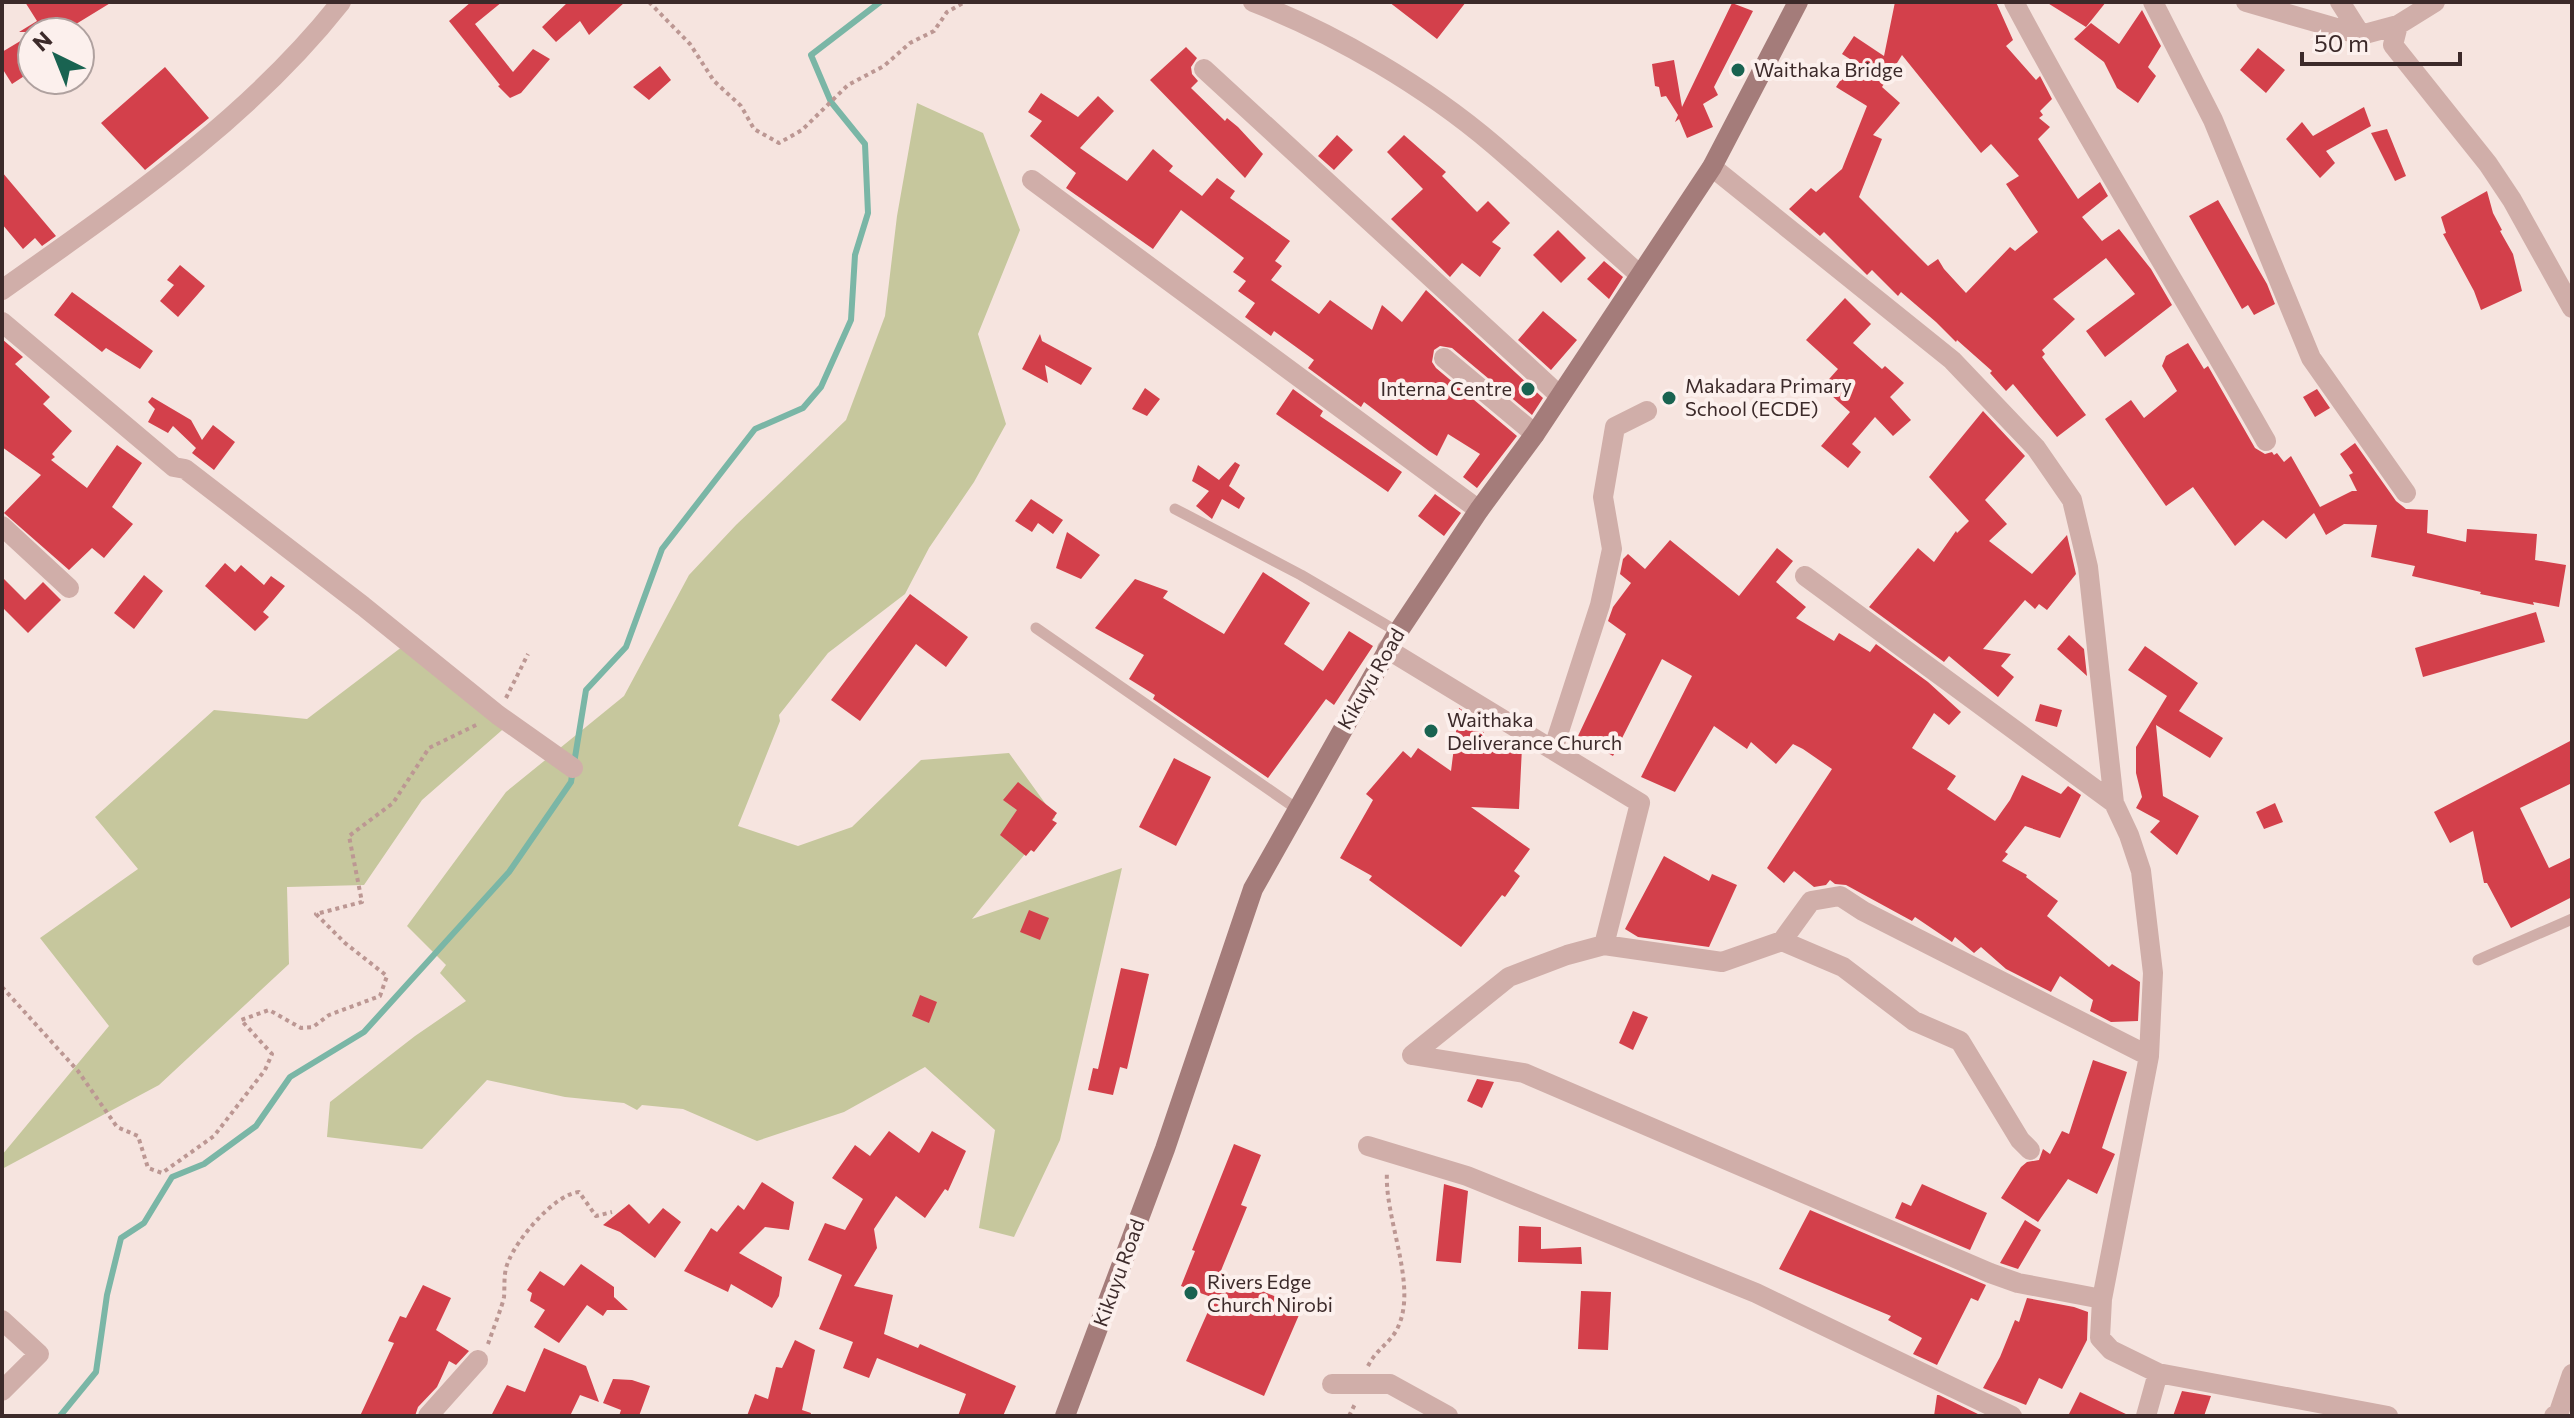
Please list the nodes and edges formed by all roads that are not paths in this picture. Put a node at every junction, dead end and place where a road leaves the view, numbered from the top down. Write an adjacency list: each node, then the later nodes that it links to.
1 (341, 2): 15 (street)
2 (1253, 2): 14 (street)
3 (2014, 2): 22 (street)
4 (2153, 2): 23 (street)
5 (2246, 2): 10 (street)
6 (2340, 2): 10 (street)
7 (2435, 2): 9 (street)
8 (1791, 6): 12 (main road, Kikuyu Road)
9 (2398, 25): 10 (street); 16 (street)
10 (2361, 35)
11 (1204, 69): 19 (street)
12 (1712, 167): 14 (main road, Kikuyu Road); 33 (street)
13 (1032, 180): 25 (street)
14 (1640, 275): 19 (main road, Kikuyu Road)
15 (2, 290)
16 (2572, 308)
17 (2, 322): 32 (street)
18 (1444, 358): 21 (street)
19 (1560, 396): 21 (main road, Kikuyu Road)
20 (1647, 411): 31 (street)
21 (1535, 434): 25 (main road, Kikuyu Road)
22 (2266, 441)
23 (2406, 493)
24 (1175, 509): 30 (lane)
25 (1479, 510): 30 (main road, Kikuyu Road)
26 (2, 526): 28 (street)
27 (1805, 576): 33 (street)
28 (69, 588)
29 (1036, 628): 34 (lane)
30 (1393, 640): 31 (street); 34 (main road, Kikuyu Road)
31 (1553, 750): 37 (street)
32 (573, 768)
33 (2114, 803): 39 (street)
34 (1297, 809): 50 (main road, Kikuyu Road)
35 (2572, 919): 38 (lane)
36 (1782, 941): 37 (street); 39 (street); 41 (street)
37 (1604, 945): 42 (street)
38 (2478, 960)
39 (2149, 1056): 42 (street)
40 (1368, 1146): 52 (street)
41 (2030, 1150)
42 (2102, 1299): 45 (street)
43 (2, 1320): 48 (street)
44 (478, 1360): 49 (street)
45 (2158, 1373): 53 (street); 54 (street)
46 (2572, 1374): 55 (street)
47 (1332, 1384): 51 (street)
48 (2, 1391)
49 (428, 1416)
50 (1065, 1416)
51 (1448, 1416)
52 (2012, 1416)
53 (2146, 1416)
54 (2388, 1416)
55 (2554, 1416)

